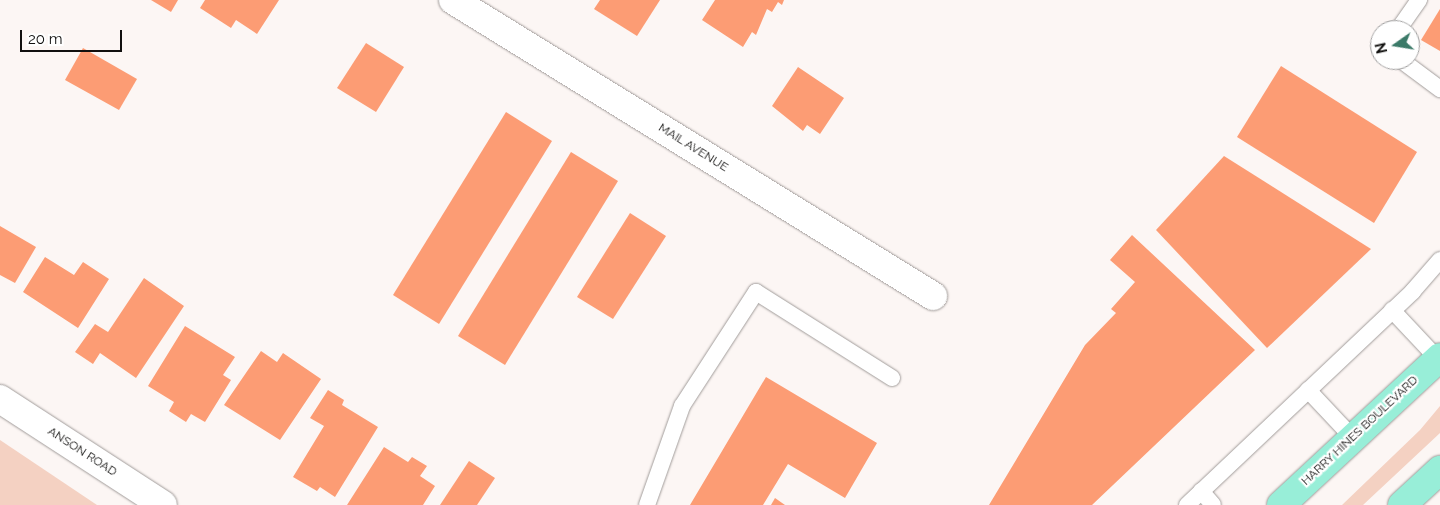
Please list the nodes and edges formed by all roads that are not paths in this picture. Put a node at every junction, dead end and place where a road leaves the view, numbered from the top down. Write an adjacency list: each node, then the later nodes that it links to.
1 (453, 0): 7 (street, MAIL AVENUE)
2 (1419, 0): 3 (lane)
3 (1405, 20)
4 (1414, 70): 5 (lane)
5 (1440, 89)
6 (1440, 260): 8 (lane)
7 (933, 296)
8 (1392, 310): 9 (lane); 11 (lane)
9 (1439, 358): 13 (main road, HARRY HINES BOULEVARD)
10 (892, 378): 17 (lane)
11 (1308, 390): 13 (lane); 15 (lane)
12 (0, 399): 16 (street, ANSON ROAD)
13 (1353, 438): 20 (main road, HARRY HINES BOULEVARD)
14 (1440, 470): 21 (main road)
15 (1201, 491): 18 (lane); 19 (lane)
16 (163, 505)
17 (647, 505)
18 (1187, 505)
19 (1214, 505)
20 (1281, 505)
21 (1402, 505)

